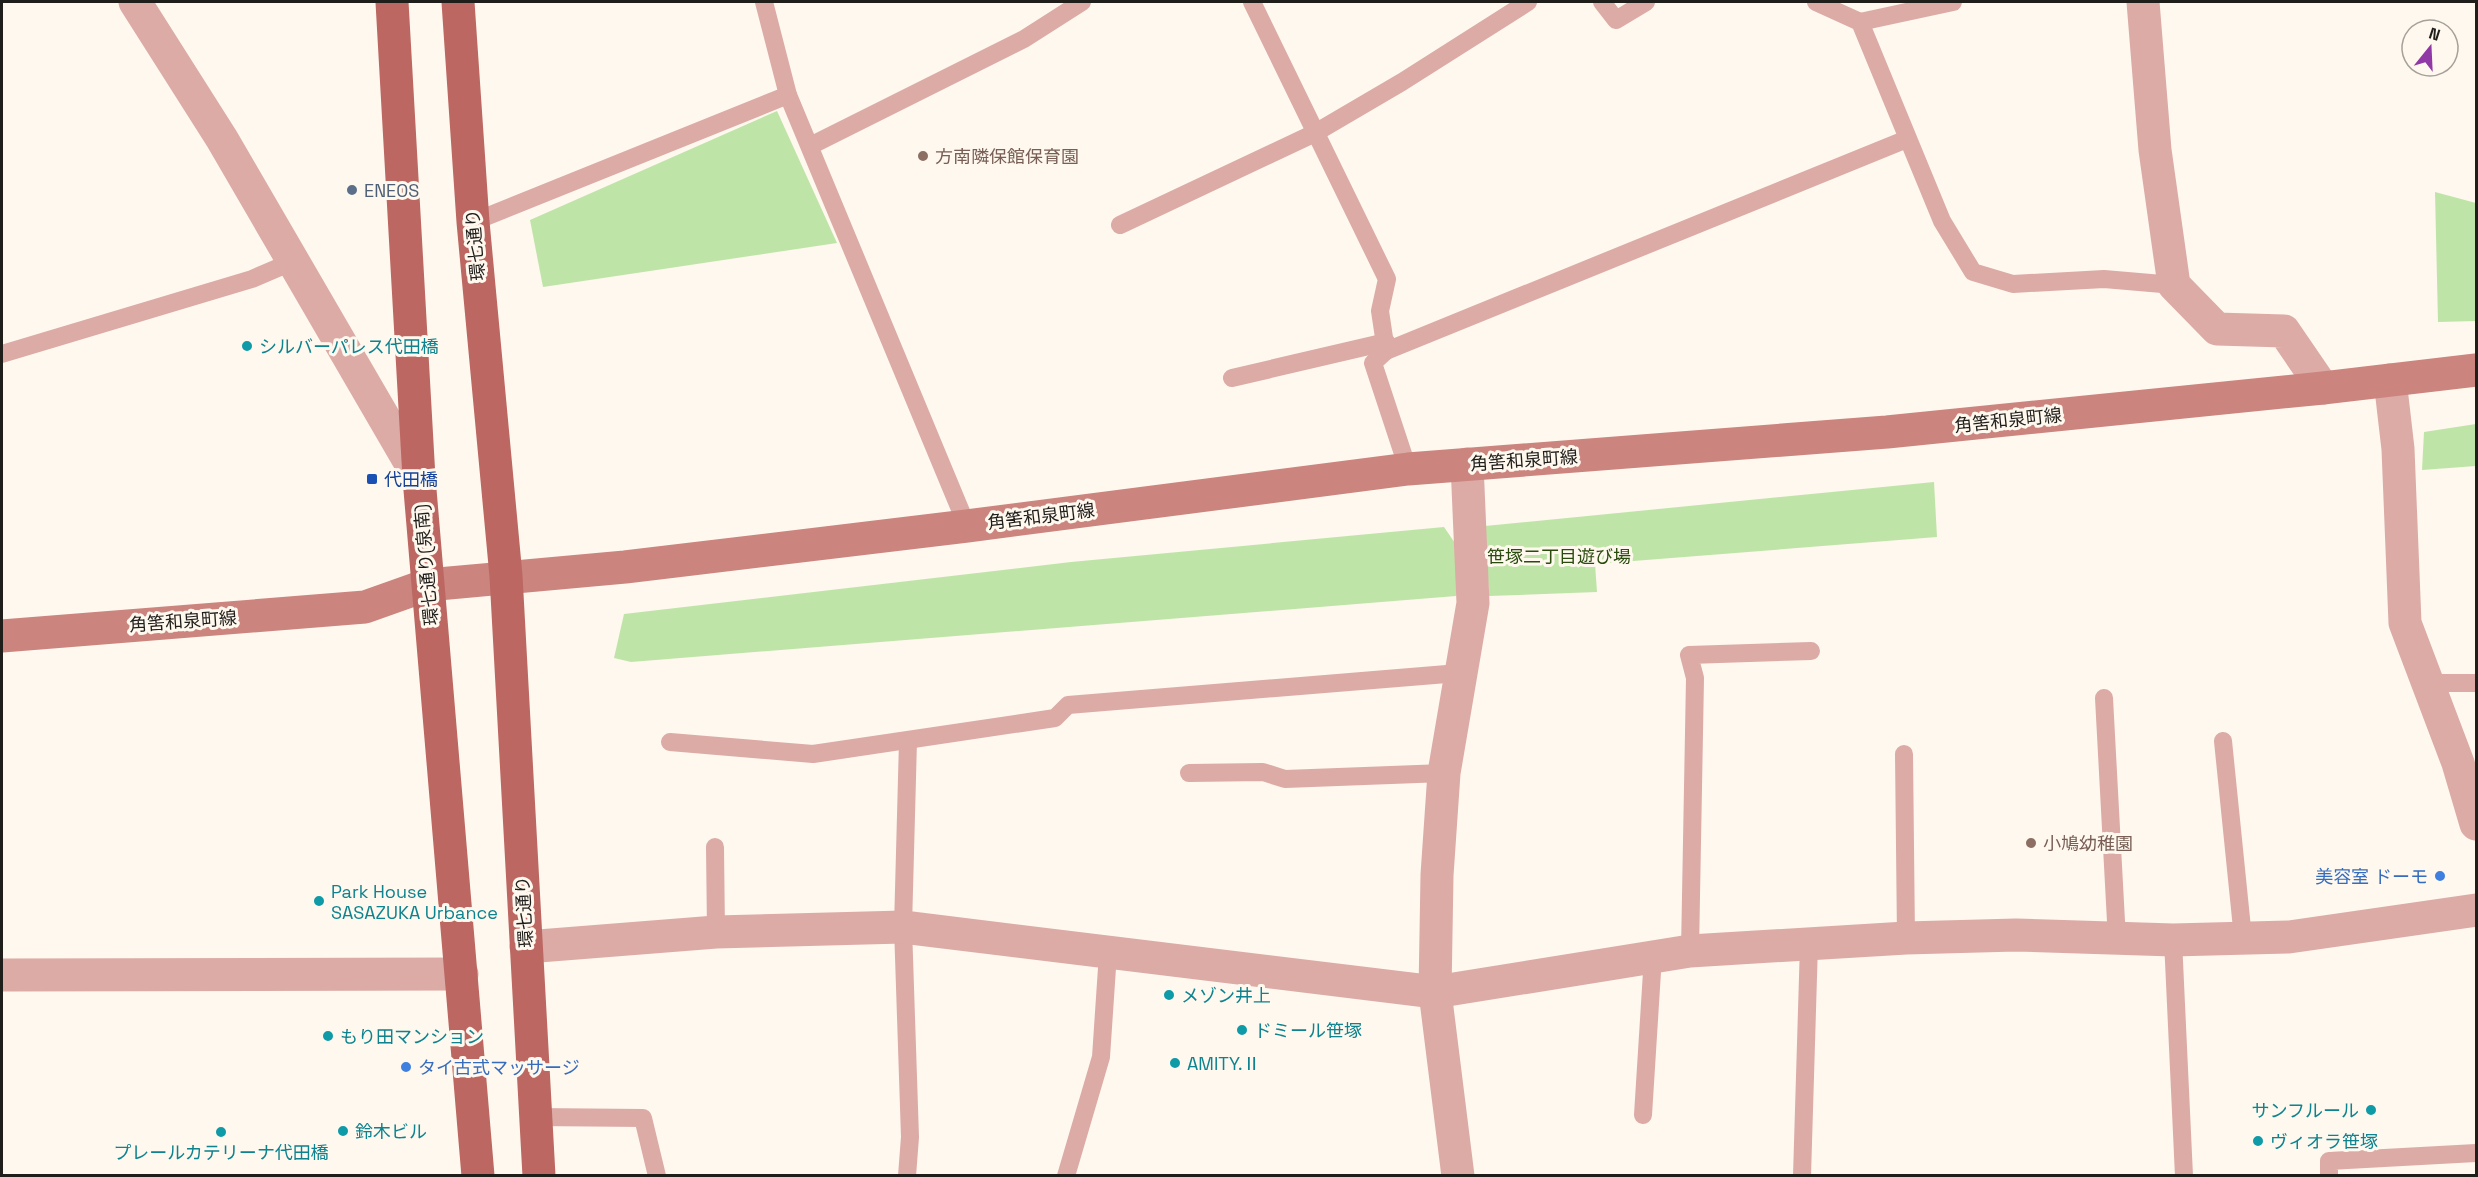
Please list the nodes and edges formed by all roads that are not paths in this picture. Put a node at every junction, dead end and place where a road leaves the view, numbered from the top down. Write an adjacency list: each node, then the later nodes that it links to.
1 (135, 2): 20 (street)
2 (392, 2): 30 (main road)
3 (458, 2): 18 (main road, 環七通り)
4 (764, 2): 14 (lane)
5 (1082, 2): 17 (lane)
6 (1252, 2): 15 (lane)
7 (1528, 2): 15 (lane)
8 (1602, 2): 9 (lane)
9 (1646, 2)
10 (1816, 2): 13 (lane)
11 (1953, 2): 13 (lane)
12 (2143, 2): 21 (street)
13 (1860, 22): 16 (lane)
14 (788, 95): 17 (lane); 18 (lane)
15 (1315, 133): 19 (lane); 22 (lane)
16 (1907, 139): 21 (lane); 22 (lane)
17 (810, 146): 31 (lane)
18 (473, 222): 32 (main road, 環七通り)
19 (1120, 225)
20 (294, 261): 23 (lane); 30 (street)
21 (2174, 285): 27 (street)
22 (1386, 347): 25 (lane); 29 (lane)
23 (2, 354)
24 (2476, 370): 26 (main road, 角筈和泉町線)
25 (1232, 378)
26 (2390, 380): 27 (main road, 角筈和泉町線); 37 (street)
27 (2323, 388): 28 (main road, 角筈和泉町線)
28 (1467, 464): 29 (main road, 角筈和泉町線); 36 (street)
29 (1408, 469): 31 (main road, 角筈和泉町線)
30 (419, 478): 33 (main road, 環七通り(泉南))
31 (967, 526): 32 (main road, 角筈和泉町線)
32 (506, 576): 33 (main road, 角筈和泉町線); 56 (main road, 環七通り)
33 (427, 585): 34 (main road, 角筈和泉町線); 60 (main road, 環七通り(泉南))
34 (2, 636)
35 (1811, 651): 57 (lane)
36 (1459, 673): 40 (lane); 45 (street)
37 (2428, 683): 38 (lane); 46 (street)
38 (2476, 683)
39 (2104, 698): 53 (lane)
40 (908, 741): 42 (lane); 49 (lane)
41 (2223, 741): 52 (lane)
42 (670, 742)
43 (1904, 754): 51 (lane)
44 (1189, 773): 45 (lane)
45 (1444, 773): 62 (street)
46 (2476, 824)
47 (715, 847): 50 (lane)
48 (2476, 910): 52 (street)
49 (903, 927): 50 (street); 58 (street); 69 (lane)
50 (716, 932): 56 (street)
51 (1906, 938): 53 (street); 55 (street)
52 (2243, 938): 54 (street)
53 (2117, 940): 54 (street)
54 (2173, 940): 73 (lane)
55 (1809, 944): 57 (street); 72 (lane)
56 (526, 947): 64 (main road, 環七通り)
57 (1690, 951): 59 (street)
58 (1108, 952): 62 (street); 70 (lane)
59 (1653, 956): 62 (street); 63 (lane)
60 (462, 974): 61 (street); 66 (main road)
61 (2, 975)
62 (1435, 992): 71 (street)
63 (1643, 1115)
64 (535, 1117): 67 (main road, 環七通り); 68 (lane)
65 (2476, 1153): 74 (lane)
66 (478, 1176)
67 (539, 1176)
68 (657, 1176)
69 (907, 1176)
70 (1066, 1176)
71 (1458, 1176)
72 (1802, 1176)
73 (2184, 1176)
74 (2329, 1176)

